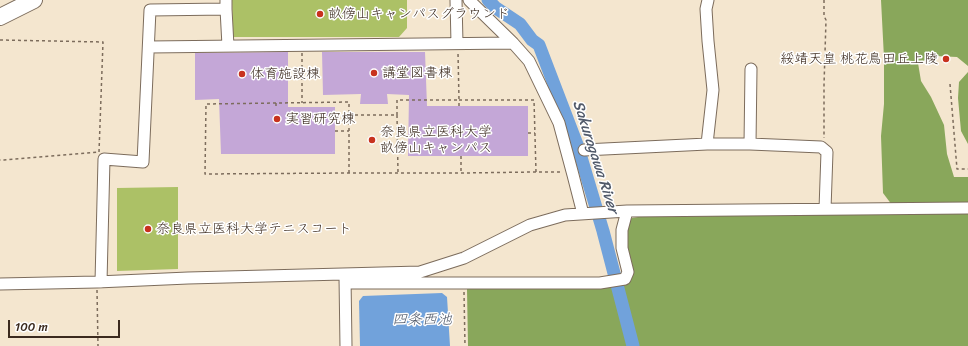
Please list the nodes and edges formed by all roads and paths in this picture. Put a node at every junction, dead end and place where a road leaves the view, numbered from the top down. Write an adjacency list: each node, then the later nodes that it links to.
1 (14, 0): 8 (highway)
2 (34, 0): 9 (highway)
3 (456, 0): 11 (street)
4 (469, 0): 12 (street)
5 (708, 0): 31 (street)
6 (824, 0): 34 (path)
7 (226, 4): 14 (street); 15 (street)
8 (0, 7)
9 (0, 18)
10 (0, 40): 36 (path)
11 (457, 43): 12 (street); 13 (street); 18 (path)
12 (513, 43): 39 (street)
13 (302, 45): 14 (street); 20 (path)
14 (228, 46): 15 (street)
15 (149, 47): 48 (street)
16 (751, 69): 32 (street)
17 (950, 84): 37 (path)
18 (460, 100): 21 (path); 24 (path); 30 (path)
19 (276, 103): 20 (path); 22 (path); 40 (path)
20 (302, 103): 23 (path)
21 (459, 106)
22 (276, 107)
23 (349, 115): 24 (path); 27 (path)
24 (397, 115): 28 (path)
25 (408, 130): 28 (path)
26 (335, 131): 27 (path)
27 (349, 131): 40 (path)
28 (397, 131): 41 (path)
29 (528, 133): 30 (path)
30 (535, 133): 38 (path)
31 (707, 144): 32 (street); 33 (street)
32 (750, 144): 34 (street)
33 (584, 150)
34 (824, 150): 44 (street)
35 (461, 156): 42 (path)
36 (0, 160)
37 (968, 169)
38 (536, 172): 39 (path); 42 (path)
39 (573, 172): 46 (street)
40 (349, 173): 41 (path)
41 (398, 173): 42 (path)
42 (461, 173)
43 (968, 208): 44 (street)
44 (826, 209): 45 (street)
45 (627, 211): 46 (street); 49 (street)
46 (583, 214): 47 (street)
47 (345, 279): 48 (street); 49 (street); 52 (street)
48 (99, 282): 50 (street); 51 (path)
49 (464, 283): 53 (path)
50 (0, 284)
51 (98, 346)
52 (346, 346)
53 (465, 346)

